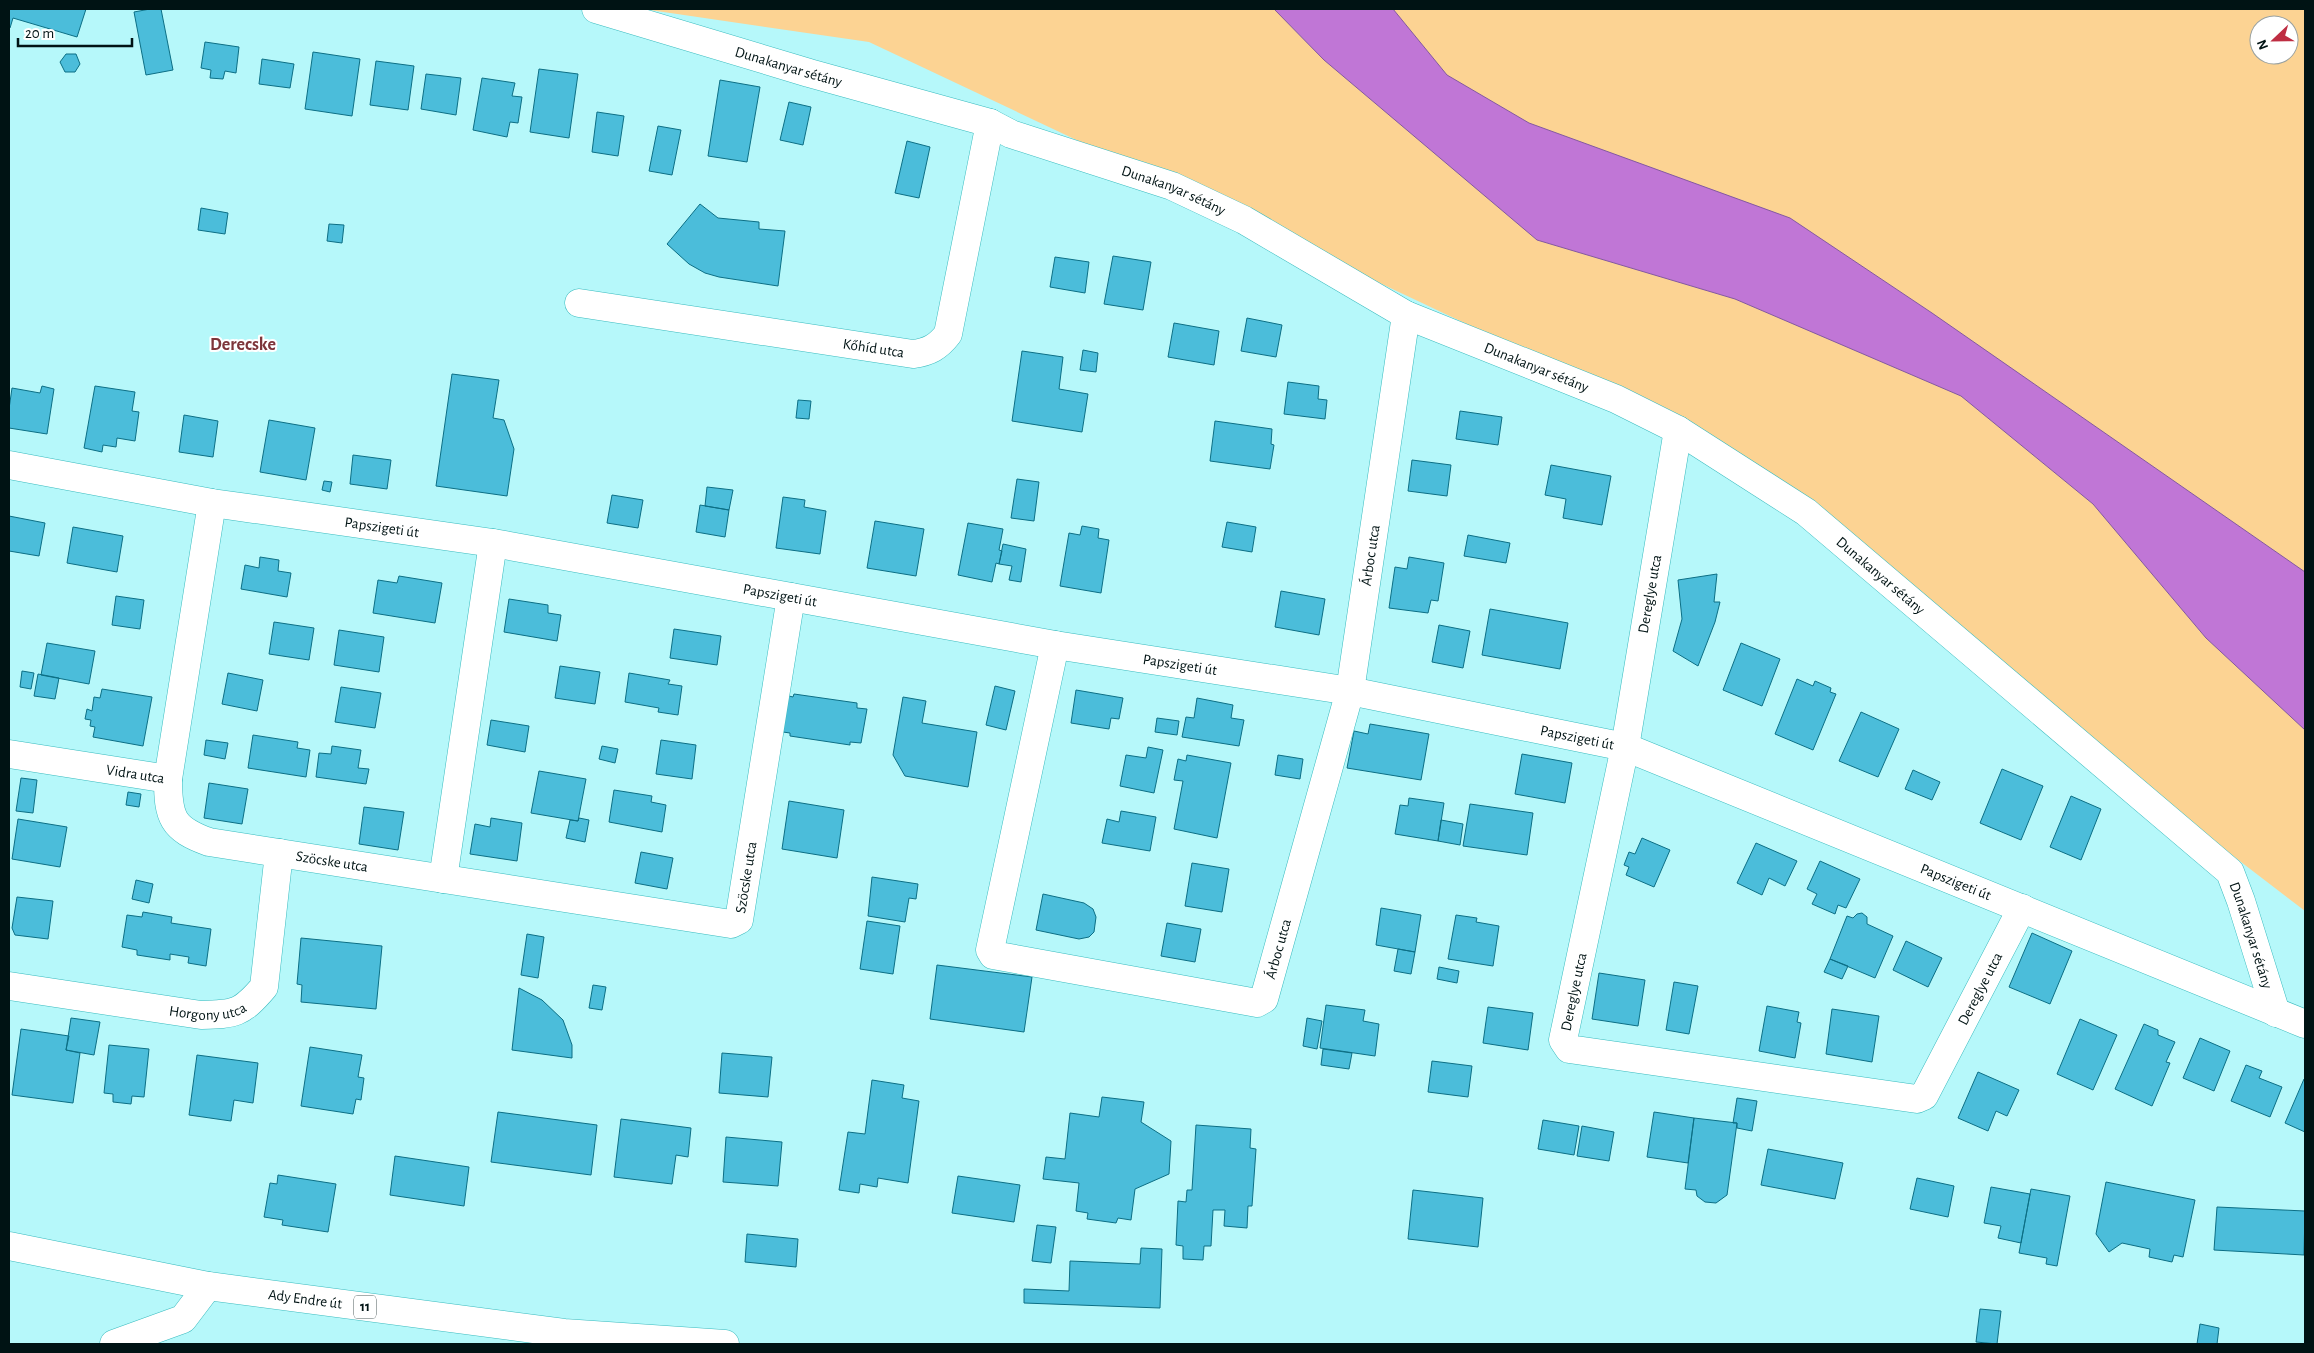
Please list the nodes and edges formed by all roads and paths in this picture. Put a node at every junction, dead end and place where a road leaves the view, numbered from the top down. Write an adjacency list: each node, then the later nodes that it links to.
1 (596, 9): 2 (street, Dunakanyar sétány)
2 (990, 123): 3 (street, Kőhíd utca); 4 (street, Dunakanyar sétány)
3 (579, 302)
4 (1406, 315): 5 (street, Dunakanyar sétány); 11 (street, Árboc utca)
5 (1678, 430): 12 (street, Dereglye utca); 19 (street, Dunakanyar sétány)
6 (9, 465): 7 (street, Papszigeti út)
7 (212, 502): 8 (street, Papszigeti út); 14 (street)
8 (493, 543): 9 (street, Papszigeti út); 16 (street)
9 (791, 597): 10 (street, Papszigeti út); 16 (street, Szöcske utca)
10 (1055, 645): 11 (street, Papszigeti út); 11 (street, Árboc utca)
11 (1350, 691): 12 (street, Papszigeti út)
12 (1625, 747): 17 (street, Papszigeti út); 17 (street, Dereglye utca)
13 (9, 754): 14 (street, Vidra utca)
14 (168, 779): 15 (street, Vidra utca)
15 (279, 853): 16 (street, Szöcske utca); 18 (street, Horgony utca)
16 (443, 878)
17 (2022, 908): 19 (street, Papszigeti út)
18 (9, 986)
19 (2276, 1013): 20 (street, Papszigeti út)
20 (2305, 1024)
21 (9, 1246): 22 (street, Ady Endre út / 11)
22 (208, 1286): 23 (street, Ady Endre út / 11); 24 (street)
23 (564, 1339): 25 (street, Ady Endre út / 11)
24 (114, 1344)
25 (725, 1344)

